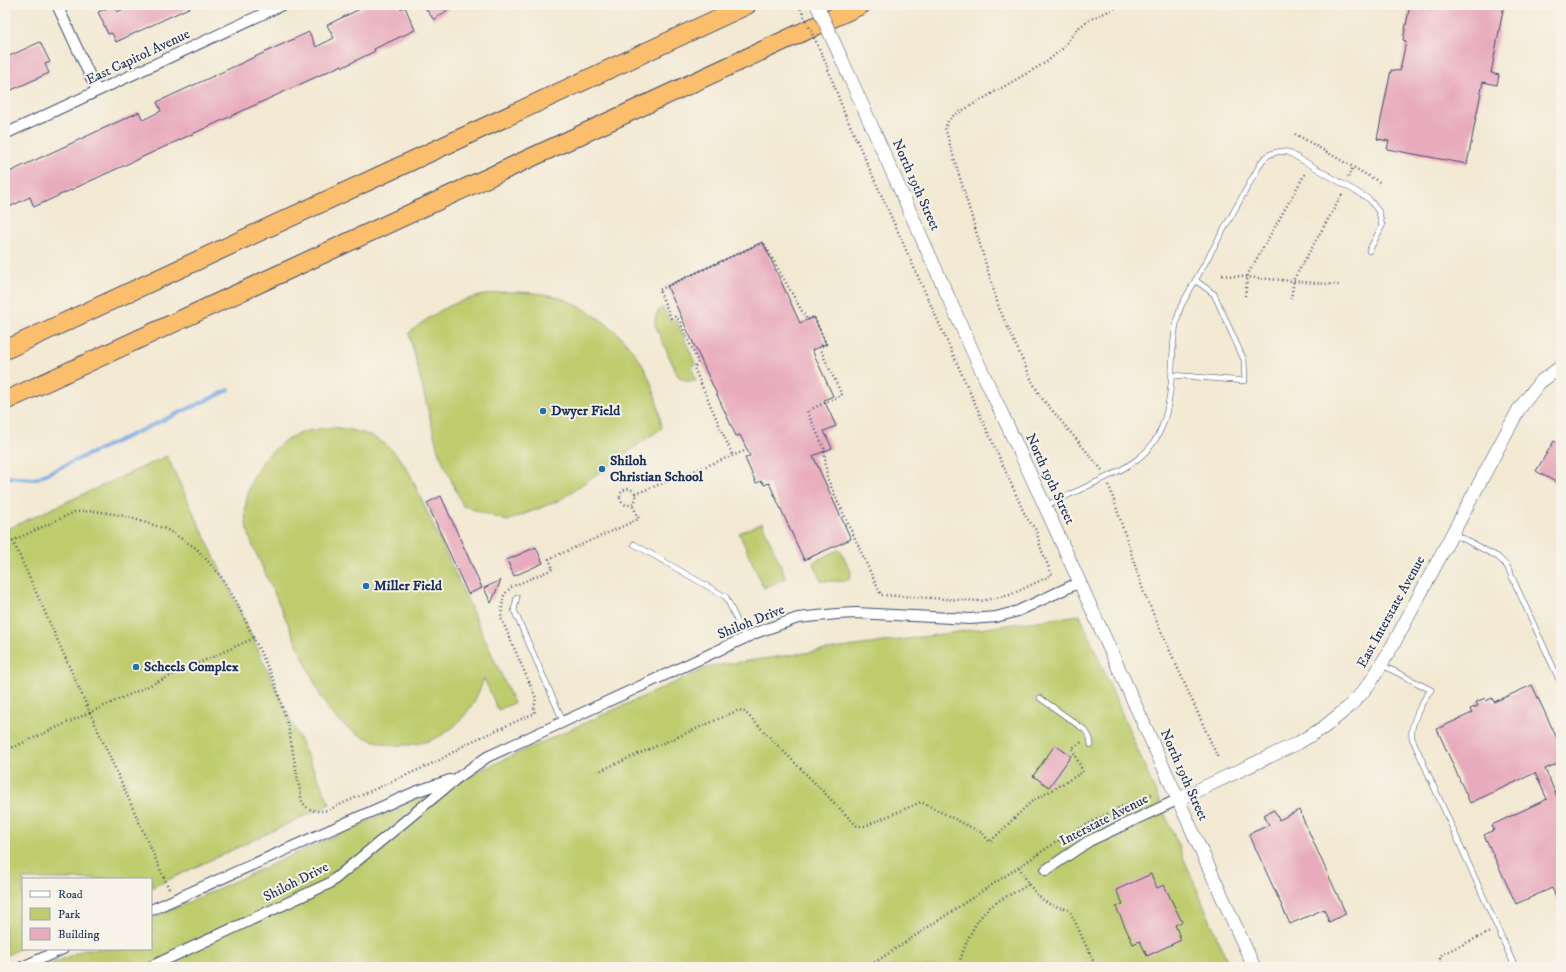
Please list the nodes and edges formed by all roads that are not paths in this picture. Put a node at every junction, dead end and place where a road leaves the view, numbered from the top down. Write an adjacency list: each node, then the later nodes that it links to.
1 (57, 5): 6 (street)
2 (282, 5): 6 (street, East Capitol Avenue)
3 (747, 5): 10 (highway)
4 (817, 5): 14 (street, North 19th Street, bridge)
5 (861, 5): 13 (highway)
6 (97, 91): 7 (street, East Capitol Avenue)
7 (5, 134)
8 (1369, 251): 9 (lane)
9 (1194, 280): 12 (lane); 12 (lane)
10 (5, 350)
11 (1561, 367): 15 (street, East Interstate Avenue)
12 (1172, 375): 14 (lane)
13 (5, 401)
14 (1045, 506): 17 (street, North 19th Street)
15 (1453, 533): 20 (street, East Interstate Avenue); 21 (lane)
16 (634, 544): 19 (lane)
17 (1080, 582): 19 (street, Shiloh Drive); 26 (street, North 19th Street)
18 (517, 597): 23 (lane)
19 (745, 638): 23 (street, Shiloh Drive)
20 (1382, 665): 26 (street, East Interstate Avenue); 33 (lane)
21 (1561, 684)
22 (1040, 698): 24 (lane)
23 (563, 722): 25 (street, Shiloh Drive)
24 (1091, 745)
25 (456, 779): 28 (street, Shiloh Drive); 31 (street, Shiloh Drive)
26 (1177, 800): 27 (street, Interstate Avenue); 32 (street, North 19th Street)
27 (1046, 870)
28 (152, 910)
29 (61, 950): 30 (street)
30 (22, 967)
31 (150, 967)
32 (1254, 967)
33 (1515, 967)

